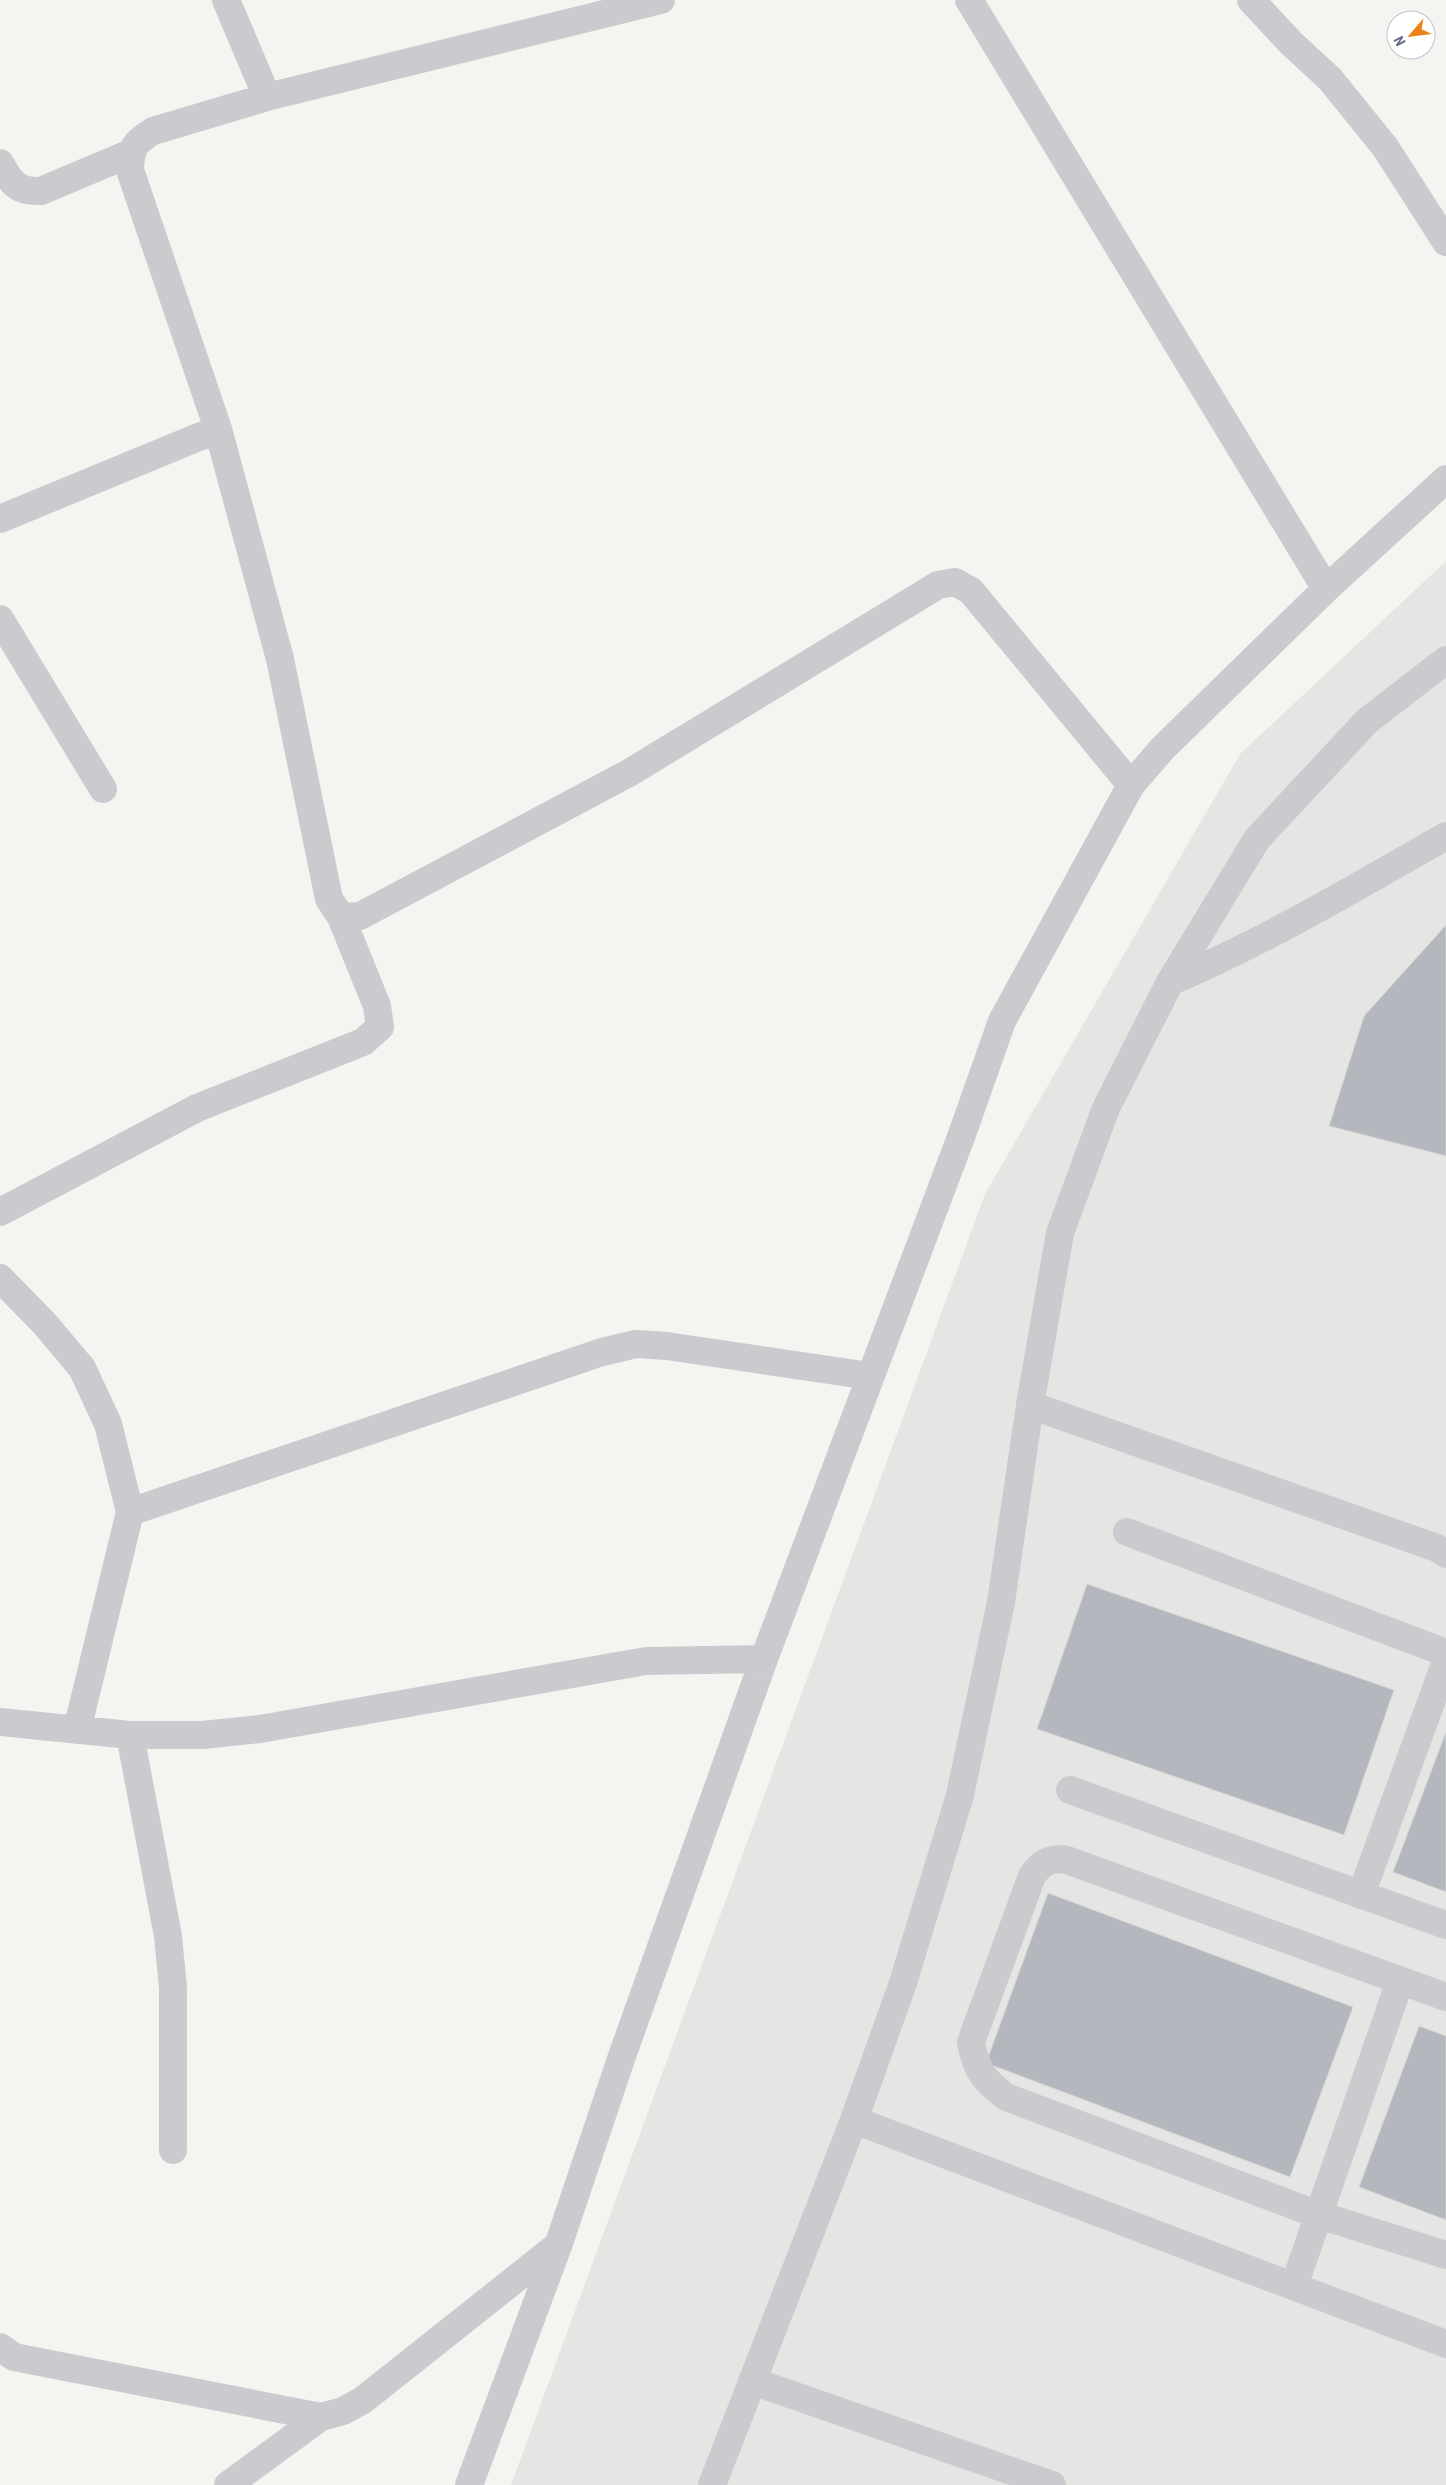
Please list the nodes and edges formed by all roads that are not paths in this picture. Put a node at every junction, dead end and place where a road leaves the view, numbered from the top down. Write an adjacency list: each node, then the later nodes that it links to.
1 (226, 0): 5 (street)
2 (660, 0): 5 (street)
3 (969, 0): 12 (street)
4 (1251, 0): 8 (street)
5 (267, 97): 6 (street)
6 (131, 153): 7 (street); 9 (street)
7 (0, 163)
8 (1446, 242)
9 (218, 428): 11 (street); 18 (street)
10 (1446, 479): 12 (street)
11 (0, 519)
12 (1326, 589): 15 (street)
13 (0, 619): 16 (street)
14 (1446, 660): 19 (street)
15 (1131, 785): 18 (street); 22 (street)
16 (103, 789)
17 (1446, 836): 19 (street)
18 (341, 917): 20 (street)
19 (1170, 982): 23 (street)
20 (0, 1212)
21 (0, 1278): 24 (street)
22 (870, 1376): 24 (street); 28 (street)
23 (1030, 1405): 26 (street); 38 (street)
24 (130, 1512): 31 (street)
25 (1127, 1532): 27 (street)
26 (1446, 1554)
27 (1446, 1653)
28 (764, 1659): 32 (street); 41 (street)
29 (1446, 1661): 34 (street)
30 (0, 1722): 31 (street)
31 (76, 1730): 32 (street)
32 (130, 1735): 39 (street)
33 (1070, 1790): 34 (street)
34 (1361, 1895): 35 (street)
35 (1446, 1925)
36 (1400, 1981): 37 (street); 40 (street); 40 (street)
37 (1446, 1997)
38 (854, 2120): 43 (street); 46 (street)
39 (172, 2150)
40 (1319, 2215): 42 (street); 43 (street)
41 (558, 2246): 47 (street); 49 (street)
42 (1446, 2255)
43 (1294, 2286): 44 (street)
44 (1446, 2344)
45 (0, 2347): 47 (street)
46 (752, 2381): 50 (street); 51 (street)
47 (320, 2417): 48 (street)
48 (228, 2485)
49 (469, 2485)
50 (712, 2485)
51 (1052, 2485)

